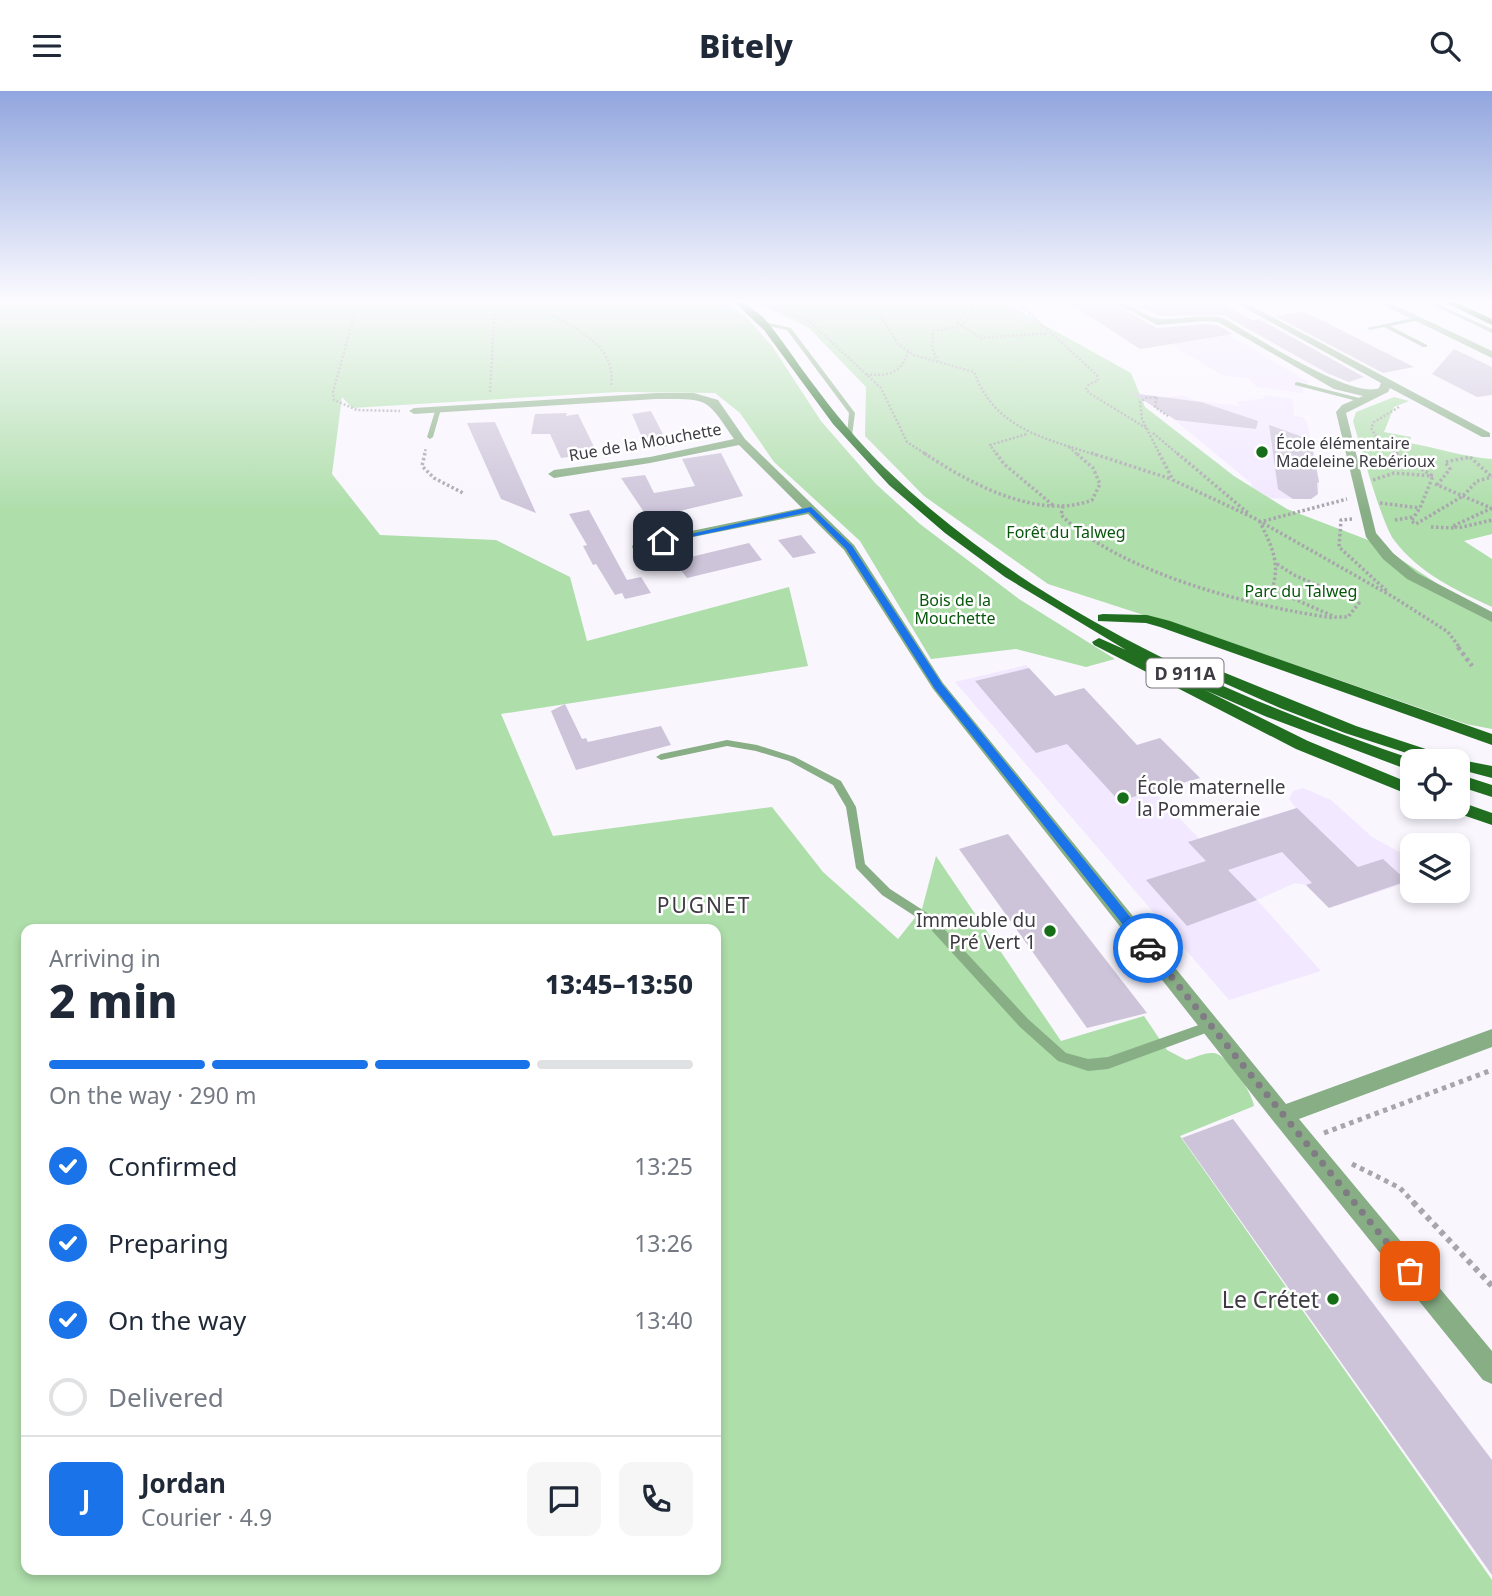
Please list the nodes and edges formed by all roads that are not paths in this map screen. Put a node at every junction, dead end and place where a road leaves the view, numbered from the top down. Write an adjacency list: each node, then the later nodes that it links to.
1 (800, 372): 11 (main road, D 911A)
2 (822, 372): 11 (lane)
3 (1312, 372): 7 (street)
4 (1370, 372): 5 (street)
5 (1386, 383): 7 (street); 12 (street)
6 (1297, 384): 8 (lane)
7 (1373, 394): 8 (street)
8 (1361, 400): 20 (street)
9 (438, 409): 10 (street); 13 (lane); 14 (street)
10 (414, 411)
11 (850, 435): 18 (main road, D 911A)
12 (1486, 435)
13 (430, 437)
14 (741, 441): 15 (street, Rue de la Mouchette); 16 (street)
15 (554, 474)
16 (811, 510): 17 (street); 32 (street)
17 (638, 546)
18 (975, 548): 19 (main road, D 911A); 24 (main road, D 911A); 28 (main road)
19 (1103, 618): 21 (main road); 22 (main road, D 911A)
20 (1492, 618)
21 (1492, 740)
22 (1406, 749)
23 (661, 757): 32 (lane)
24 (1400, 761)
25 (1470, 767): 26 (main road)
26 (1492, 772)
27 (1470, 784): 29 (main road)
28 (1400, 785)
29 (1492, 791)
30 (1470, 811): 31 (main road)
31 (1492, 819)
32 (1210, 1026): 34 (street)
33 (1492, 1038): 34 (street)
34 (1282, 1115): 35 (street)
35 (1492, 1371)

